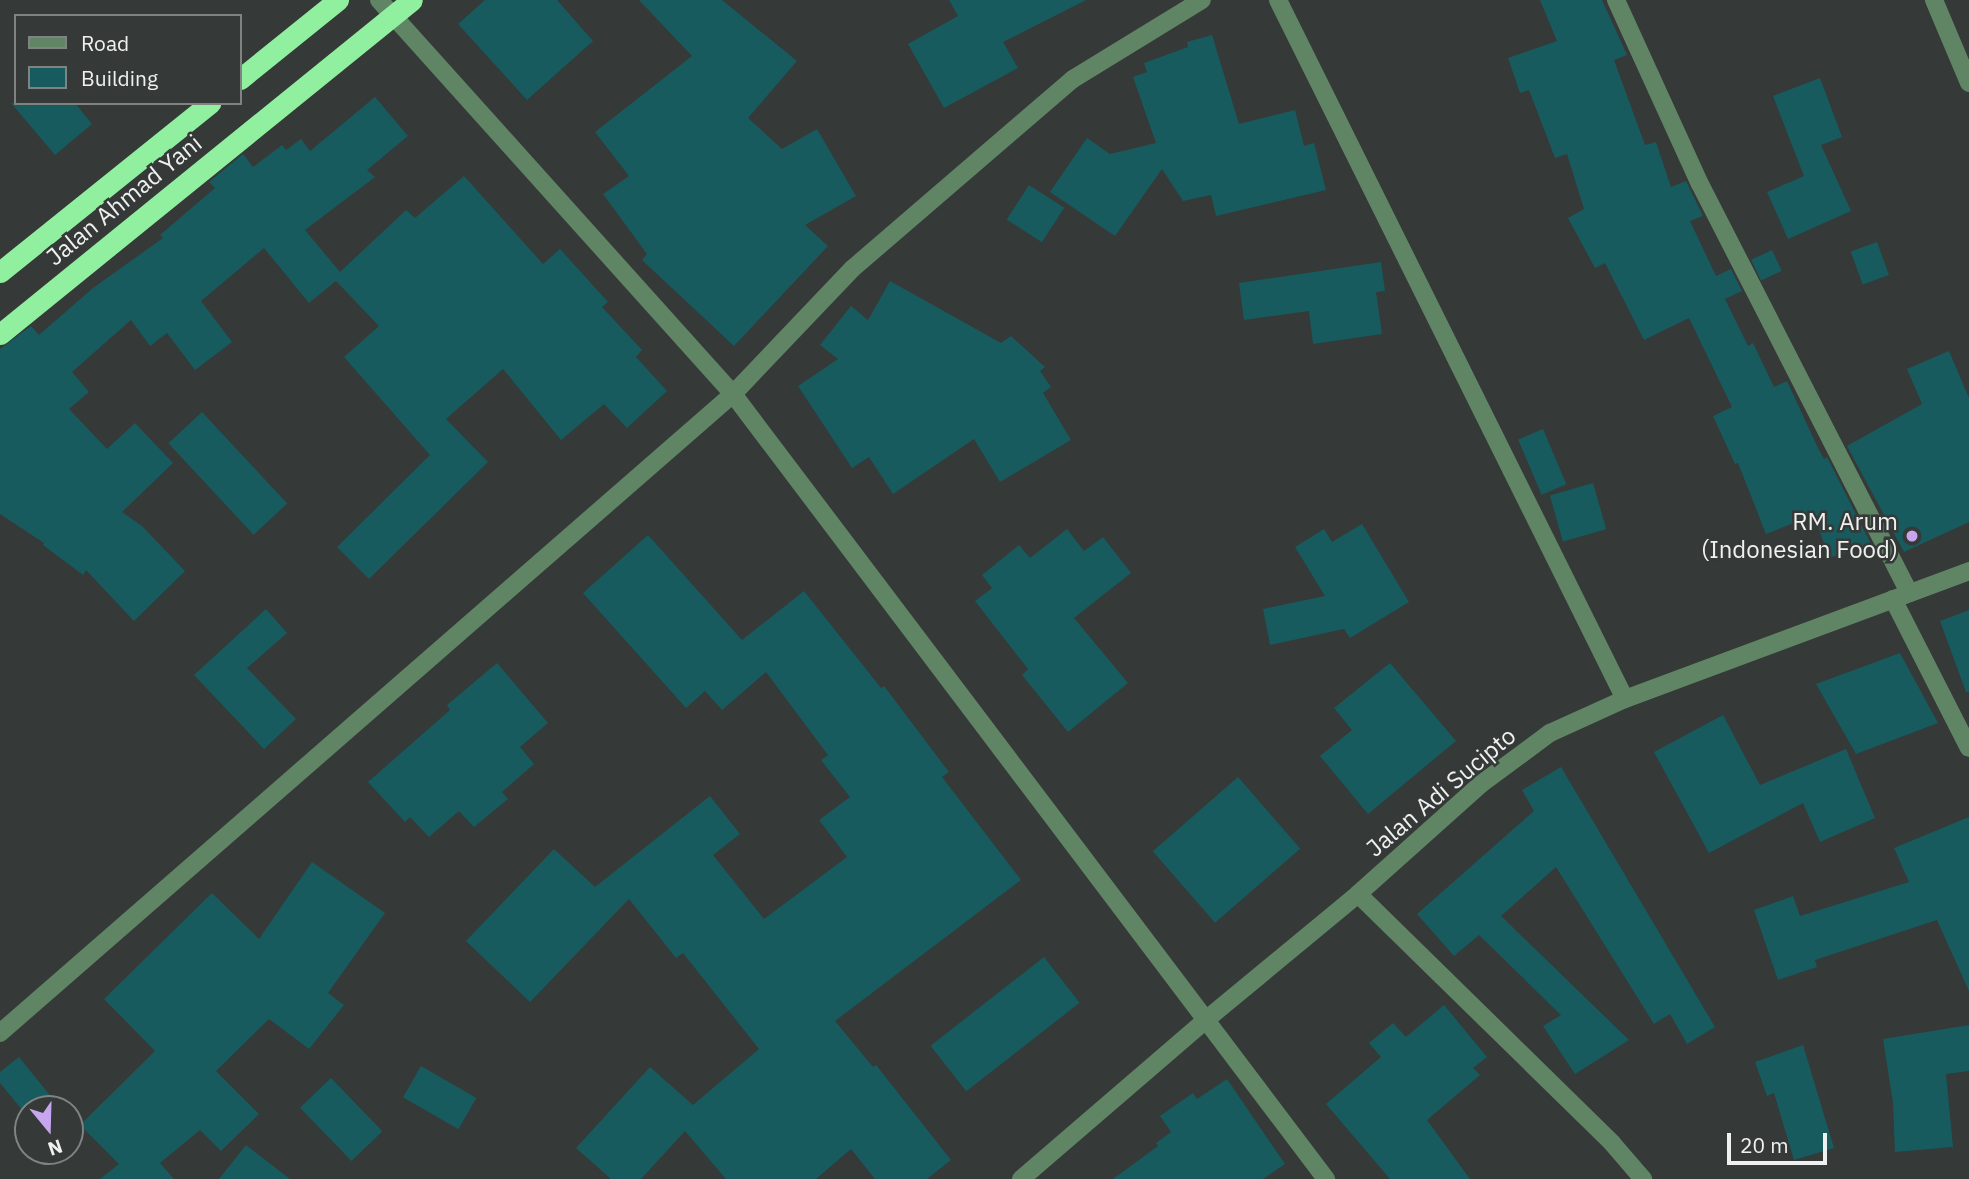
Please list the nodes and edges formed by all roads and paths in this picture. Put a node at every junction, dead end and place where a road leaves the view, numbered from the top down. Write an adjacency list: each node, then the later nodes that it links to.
1 (338, 0): 8 (highway)
2 (412, 0): 7 (highway, Jalan Ahmad Yani)
3 (1202, 0): 13 (street)
4 (1278, 0): 16 (street)
5 (1616, 0): 15 (street)
6 (1934, 0): 9 (street)
7 (385, 8): 12 (highway, Jalan Ahmad Yani); 13 (street)
8 (242, 77)
9 (1969, 83)
10 (208, 105): 11 (highway, Jalan Ahmad Yani)
11 (0, 272)
12 (1, 331)
13 (733, 394): 19 (street); 20 (street)
14 (1969, 571): 15 (street, Jalan Adi Sucipto)
15 (1901, 596): 16 (street, Jalan Adi Sucipto); 17 (street)
16 (1625, 699): 18 (street, Jalan Adi Sucipto)
17 (1969, 748)
18 (1358, 894): 19 (street, Jalan Adi Sucipto); 23 (street)
19 (1207, 1019): 21 (street, Jalan Adi Sucipto); 22 (street)
20 (0, 1033)
21 (1021, 1179)
22 (1326, 1179)
23 (1643, 1179)

